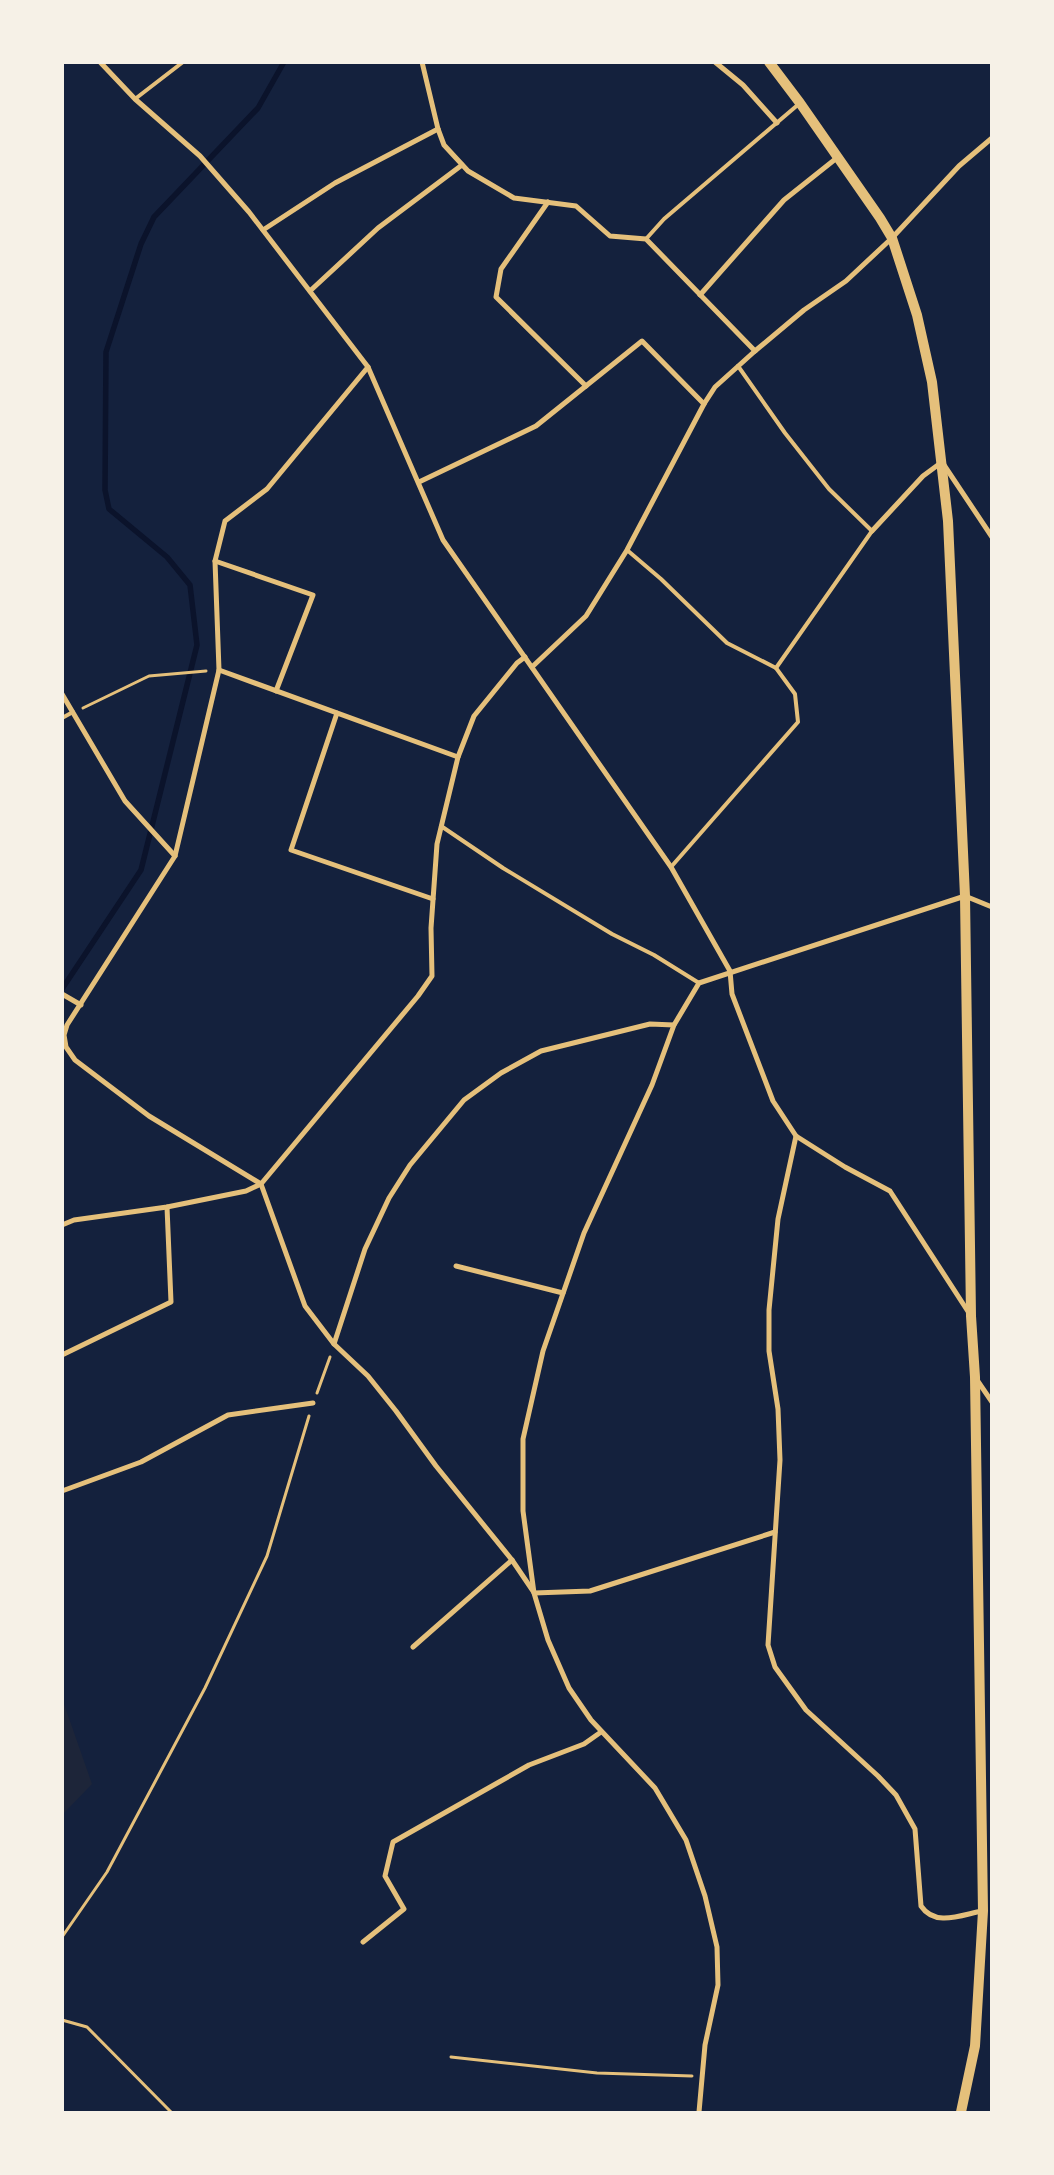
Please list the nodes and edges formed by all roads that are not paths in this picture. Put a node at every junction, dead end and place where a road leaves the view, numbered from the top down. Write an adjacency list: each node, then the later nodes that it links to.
1 (100, 62): 6 (street)
2 (183, 62): 6 (lane)
3 (422, 62): 9 (street)
4 (715, 62): 8 (street)
5 (769, 62): 7 (main road)
6 (135, 99): 14 (street)
7 (800, 103): 8 (lane); 11 (main road)
8 (777, 123): 16 (lane)
9 (438, 129): 12 (street); 14 (street)
10 (992, 138): 15 (street)
11 (838, 157): 15 (main road); 18 (street)
12 (462, 164): 13 (street); 17 (street)
13 (548, 202): 16 (street); 22 (street)
14 (263, 230): 17 (street)
15 (892, 238): 19 (street); 24 (main road)
16 (646, 239): 18 (street)
17 (310, 291): 21 (street)
18 (700, 295): 19 (street)
19 (755, 351): 20 (street)
20 (738, 366): 23 (street); 26 (lane)
21 (368, 367): 25 (street); 29 (street)
22 (586, 386): 23 (street); 25 (street)
23 (704, 404): 28 (street)
24 (942, 462): 26 (street); 27 (street); 43 (main road)
25 (419, 482): 30 (street)
26 (872, 531): 32 (lane)
27 (992, 537)
28 (627, 550): 31 (street); 32 (lane)
29 (215, 561): 33 (street); 34 (street)
30 (525, 657): 31 (street); 39 (street)
31 (532, 666): 42 (street)
32 (776, 668): 42 (lane)
33 (219, 670): 34 (street); 41 (street)
34 (276, 691): 37 (street)
35 (62, 694): 36 (street)
36 (73, 712): 38 (lane); 41 (street)
37 (337, 713): 39 (street); 44 (street)
38 (62, 718)
39 (458, 757): 40 (street)
40 (441, 826): 44 (street); 47 (lane)
41 (175, 856): 49 (street)
42 (671, 867): 46 (street)
43 (965, 896): 45 (street); 46 (street); 57 (main road)
44 (433, 899): 52 (street)
45 (992, 907)
46 (730, 971): 47 (street); 51 (street)
47 (699, 983): 50 (street)
48 (62, 994): 49 (street)
49 (81, 1005): 52 (street)
50 (674, 1025): 56 (street); 58 (street)
51 (796, 1136): 57 (street); 64 (street)
52 (261, 1184): 53 (street); 58 (street)
53 (167, 1207): 54 (street); 59 (street)
54 (62, 1225)
55 (456, 1266): 56 (street)
56 (562, 1293): 66 (street)
57 (970, 1316): 60 (main road)
58 (334, 1344): 65 (street)
59 (62, 1355)
60 (975, 1377): 61 (street); 69 (main road)
61 (992, 1402)
62 (313, 1403): 63 (street)
63 (62, 1490)
64 (776, 1532): 66 (street); 69 (street)
65 (512, 1560): 66 (street); 67 (street)
66 (534, 1593): 68 (street)
67 (414, 1647)
68 (601, 1732): 70 (street); 71 (street)
69 (983, 1911): 72 (main road)
70 (363, 1942)
71 (699, 2112)
72 (961, 2112)

